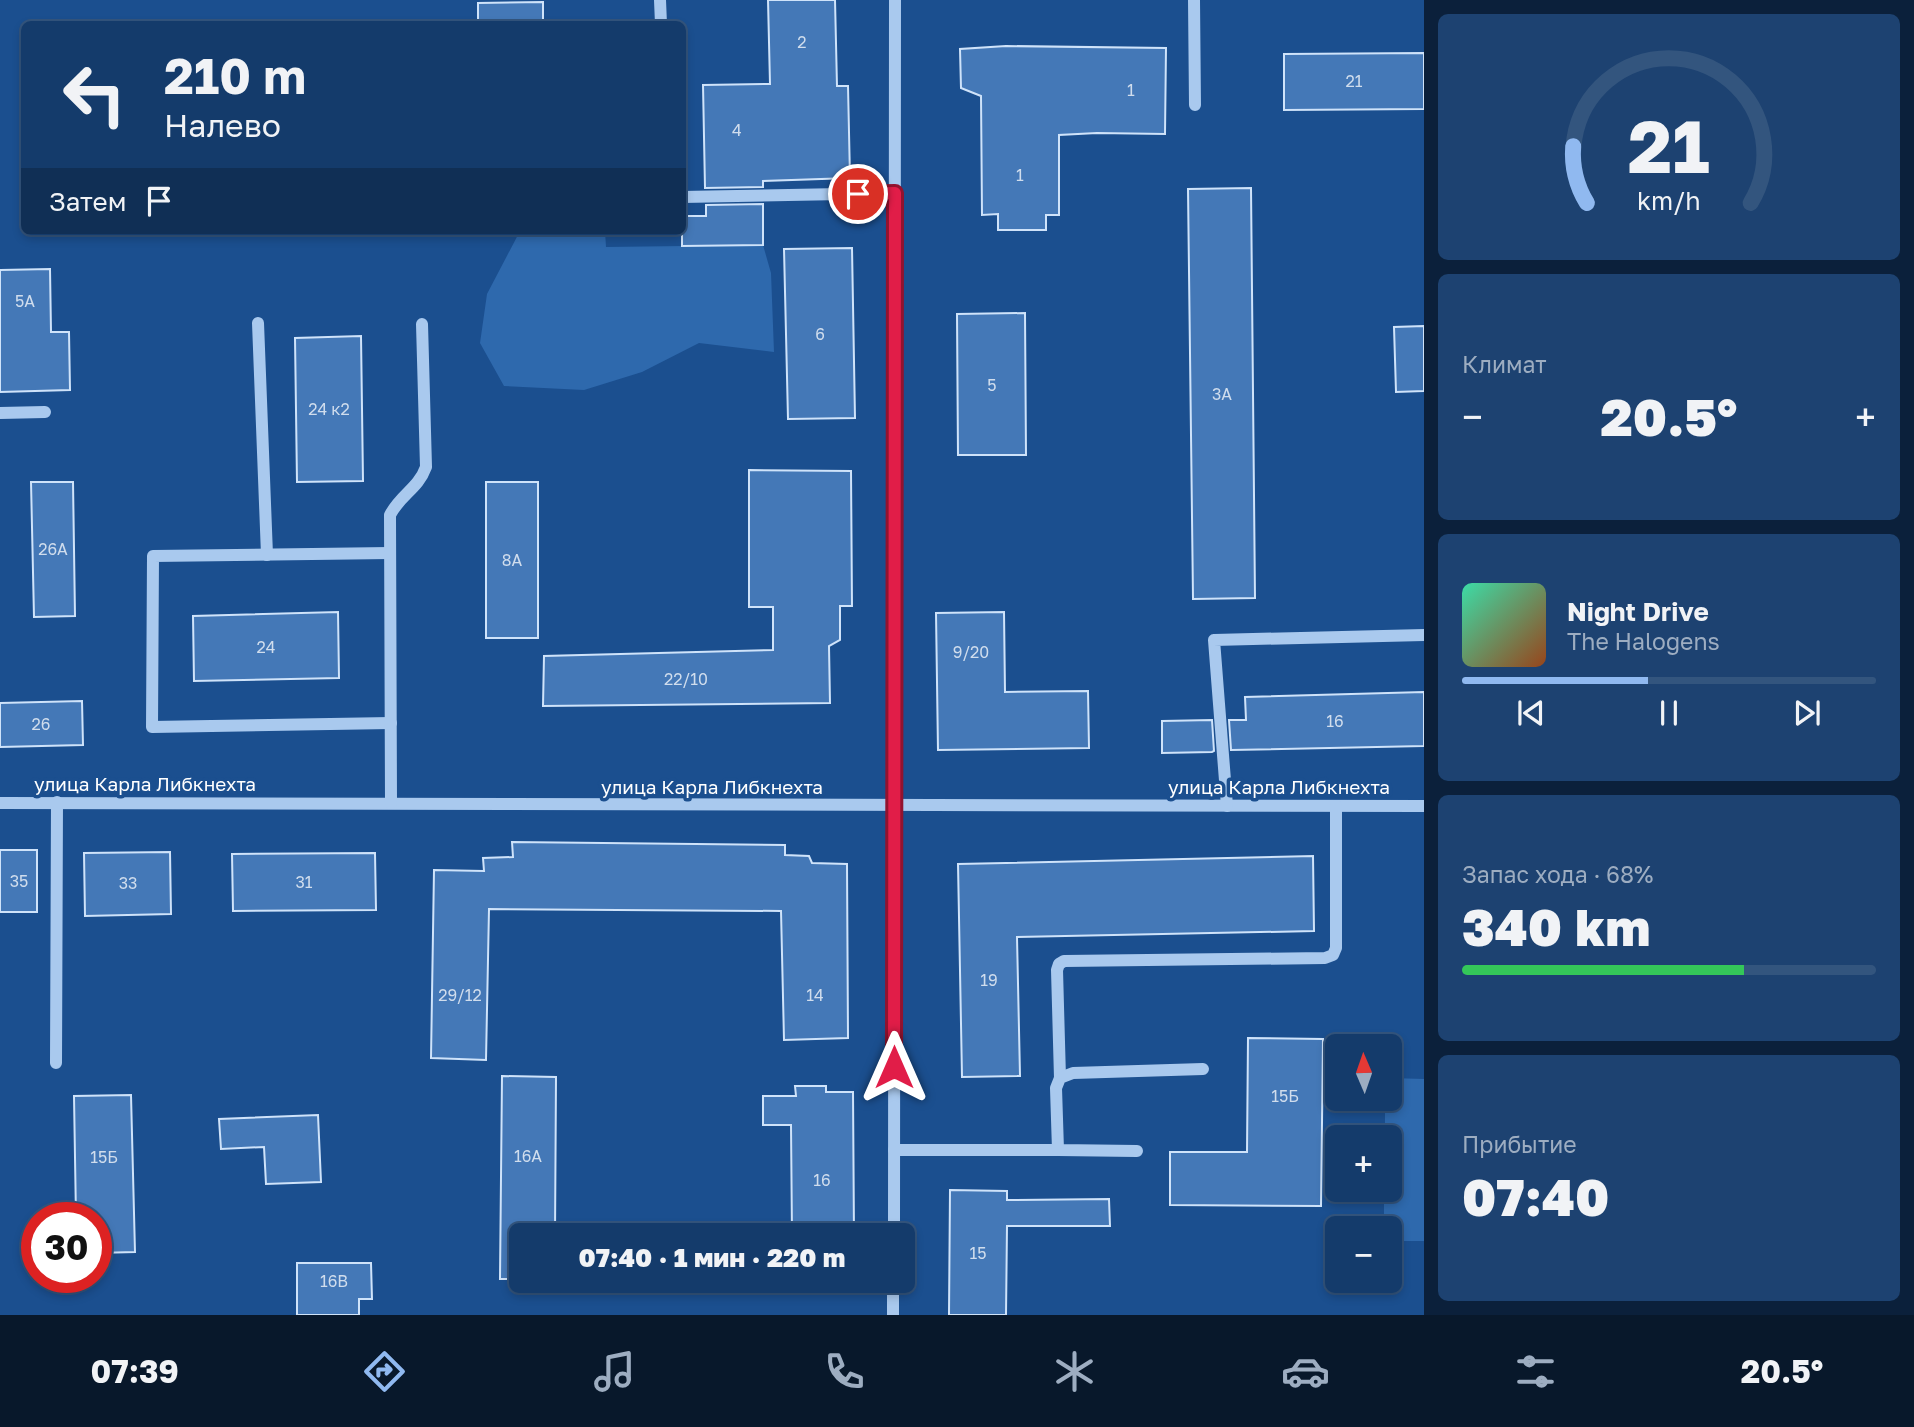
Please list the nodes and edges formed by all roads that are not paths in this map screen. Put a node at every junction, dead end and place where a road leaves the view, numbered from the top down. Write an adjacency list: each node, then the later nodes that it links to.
1 (660, 0): 4 (street)
2 (895, 0): 6 (street)
3 (1194, 0): 5 (street)
4 (661, 21)
5 (1195, 105)
6 (895, 193): 7 (street); 19 (street)
7 (686, 197)
8 (258, 323): 13 (street)
9 (422, 324): 12 (street)
10 (45, 412): 11 (street)
11 (0, 413)
12 (390, 553): 13 (street); 15 (street)
13 (267, 555): 15 (street)
14 (1424, 635): 20 (street)
15 (391, 723): 18 (street)
16 (57, 802): 17 (street, улица Карла Либкнехта); 18 (street, улица Карла Либкнехта); 23 (street)
17 (0, 803)
18 (391, 803): 19 (street, улица Карла Либкнехта)
19 (894, 806): 20 (street, улица Карла Либкнехта); 26 (street)
20 (1227, 806): 21 (street, улица Карла Либкнехта)
21 (1336, 806): 22 (street, улица Карла Либкнехта); 25 (street)
22 (1424, 806)
23 (55, 1063)
24 (1203, 1069): 25 (street)
25 (1060, 1078): 27 (street)
26 (894, 1150): 27 (street); 29 (street)
27 (1058, 1150): 28 (street)
28 (1137, 1151)
29 (894, 1223)
30 (894, 1293): 31 (street)
31 (893, 1315)

